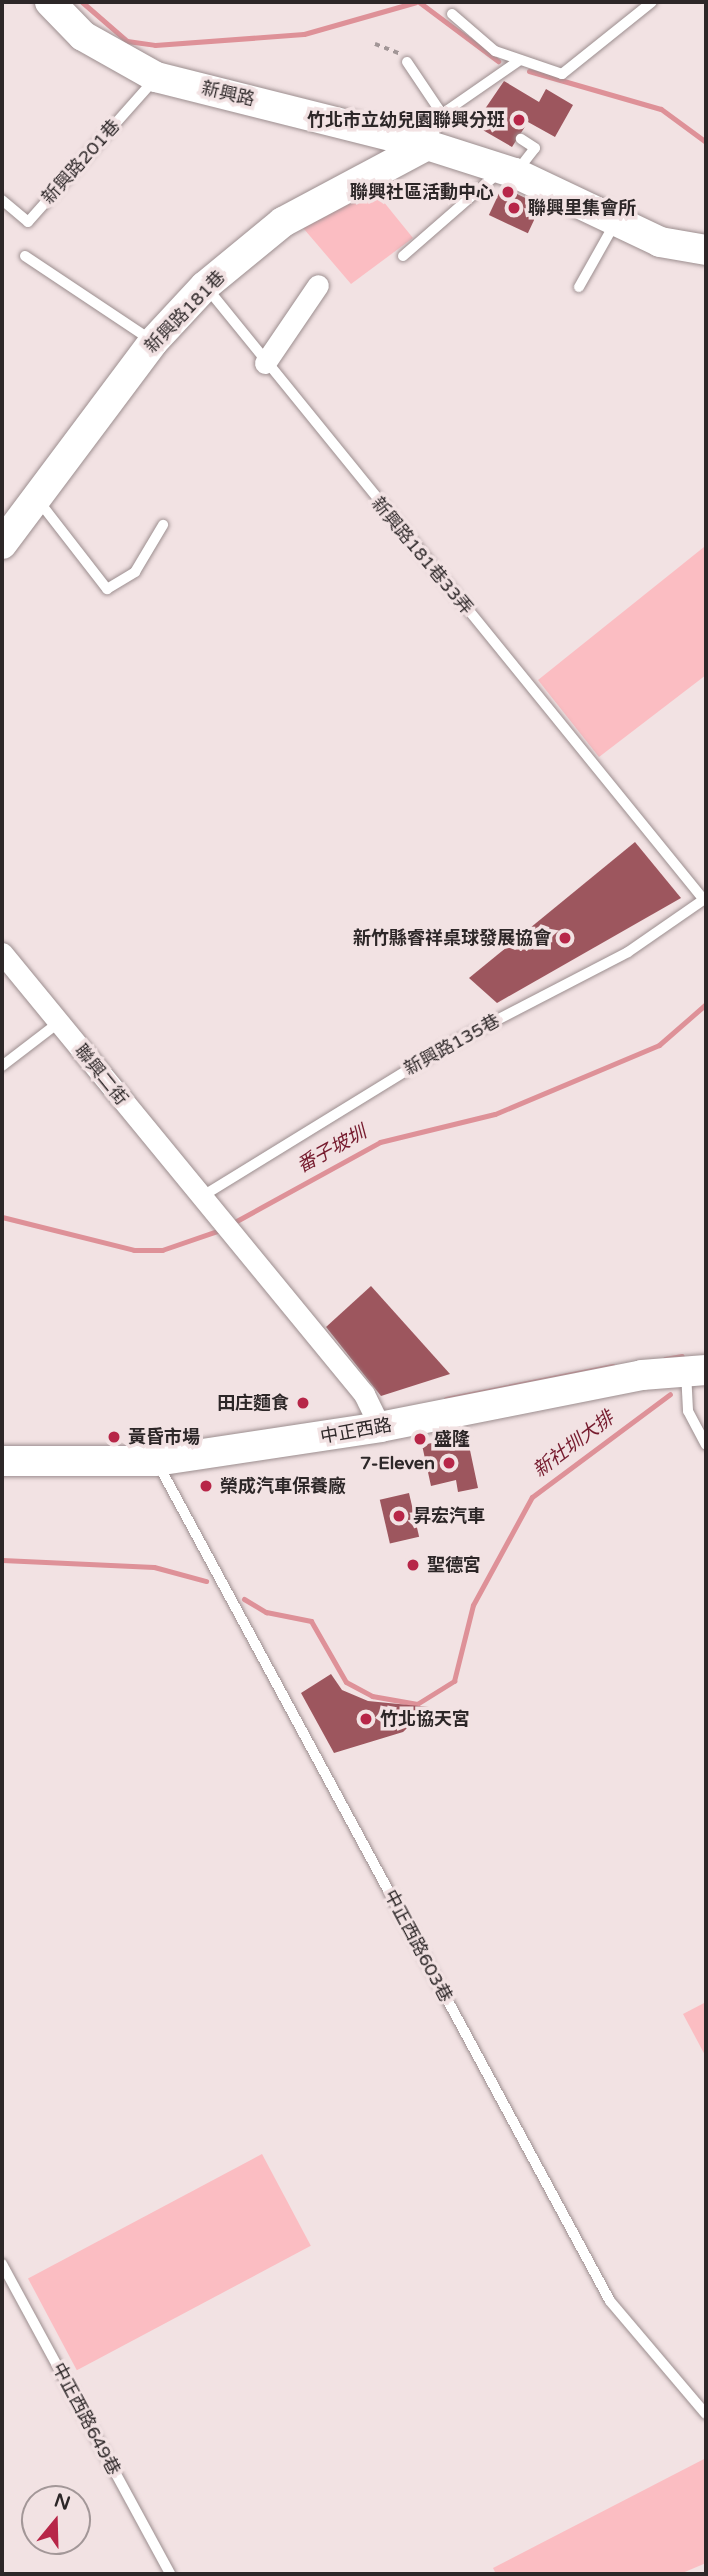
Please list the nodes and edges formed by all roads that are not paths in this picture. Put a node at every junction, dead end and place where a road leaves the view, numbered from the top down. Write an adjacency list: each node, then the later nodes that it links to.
1 (50, 2): 6 (street, 新興路)
2 (652, 2): 4 (lane)
3 (452, 14): 4 (lane)
4 (520, 60): 7 (lane)
5 (407, 62): 7 (lane)
6 (156, 77): 9 (street, 新興路); 11 (lane, 新興路201巷)
7 (442, 114): 9 (lane)
8 (521, 139): 10 (lane)
9 (427, 145): 10 (street, 新興路); 17 (street, 新興路181巷)
10 (509, 171): 12 (street, 新興路); 15 (lane)
11 (2, 200)
12 (615, 223): 13 (street, 新興路); 18 (lane)
13 (706, 250)
14 (25, 256): 19 (lane)
15 (403, 256)
16 (318, 285): 20 (street)
17 (205, 286): 19 (street, 新興路181巷); 20 (lane, 新興路181巷33弄)
18 (579, 287)
19 (153, 342): 21 (street, 新興路181巷)
20 (265, 362): 24 (lane, 新興路181巷33弄)
21 (36, 498): 22 (lane); 23 (street, 新興路181巷)
22 (163, 525)
23 (2, 544)
24 (705, 899): 28 (lane, 新興路135巷)
25 (2, 953): 26 (street, 聯興二街)
26 (58, 1023): 27 (lane); 28 (street, 聯興二街)
27 (2, 1066)
28 (201, 1197): 30 (street, 聯興二街)
29 (696, 1370): 30 (street, 中正西路); 31 (lane)
30 (380, 1427): 33 (street, 中正西路)
31 (706, 1445)
32 (2, 1461): 33 (street, 中正西路)
33 (156, 1461): 35 (lane, 中正西路603巷)
34 (2, 2264): 36 (lane, 中正西路649巷)
35 (706, 2414)
36 (170, 2574)

